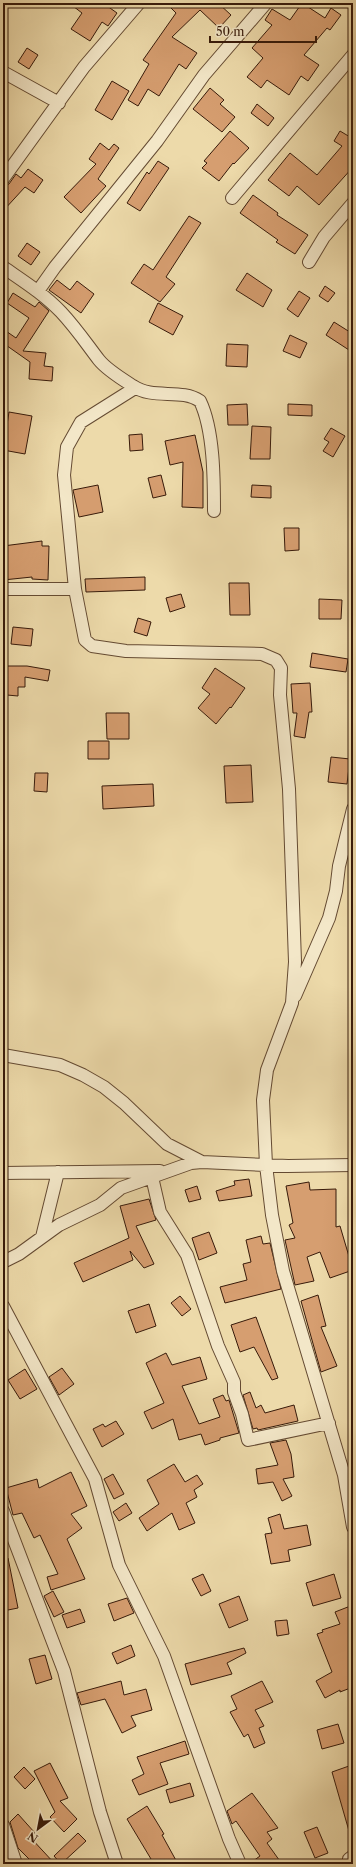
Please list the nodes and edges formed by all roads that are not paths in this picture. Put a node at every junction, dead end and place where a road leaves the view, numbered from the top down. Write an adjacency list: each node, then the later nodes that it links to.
1 (139, 3): 5 (street)
2 (266, 3): 11 (street)
3 (353, 55): 7 (street)
4 (3, 72): 5 (street)
5 (59, 103): 6 (street)
6 (3, 179)
7 (232, 198)
8 (353, 203): 9 (street)
9 (309, 262)
10 (3, 267): 11 (street)
11 (38, 291): 12 (street)
12 (135, 388): 13 (street); 15 (street)
13 (214, 512)
14 (3, 589): 15 (street)
15 (75, 589): 17 (street)
16 (353, 810): 17 (street)
17 (292, 1004): 20 (street)
18 (3, 1055): 19 (street)
19 (202, 1162): 20 (street); 22 (street)
20 (266, 1165): 21 (street); 29 (street)
21 (352, 1168)
22 (170, 1171): 24 (street); 25 (street)
23 (3, 1172): 24 (street)
24 (58, 1172): 26 (street)
25 (152, 1177): 26 (street); 29 (street)
26 (42, 1237): 27 (street)
27 (3, 1262)
28 (3, 1306): 37 (street)
29 (329, 1423): 31 (street)
30 (3, 1511): 36 (street)
31 (353, 1527)
32 (3, 1825): 35 (street)
33 (353, 1856): 34 (street)
34 (353, 1861)
35 (16, 1864)
36 (117, 1864)
37 (240, 1864)

